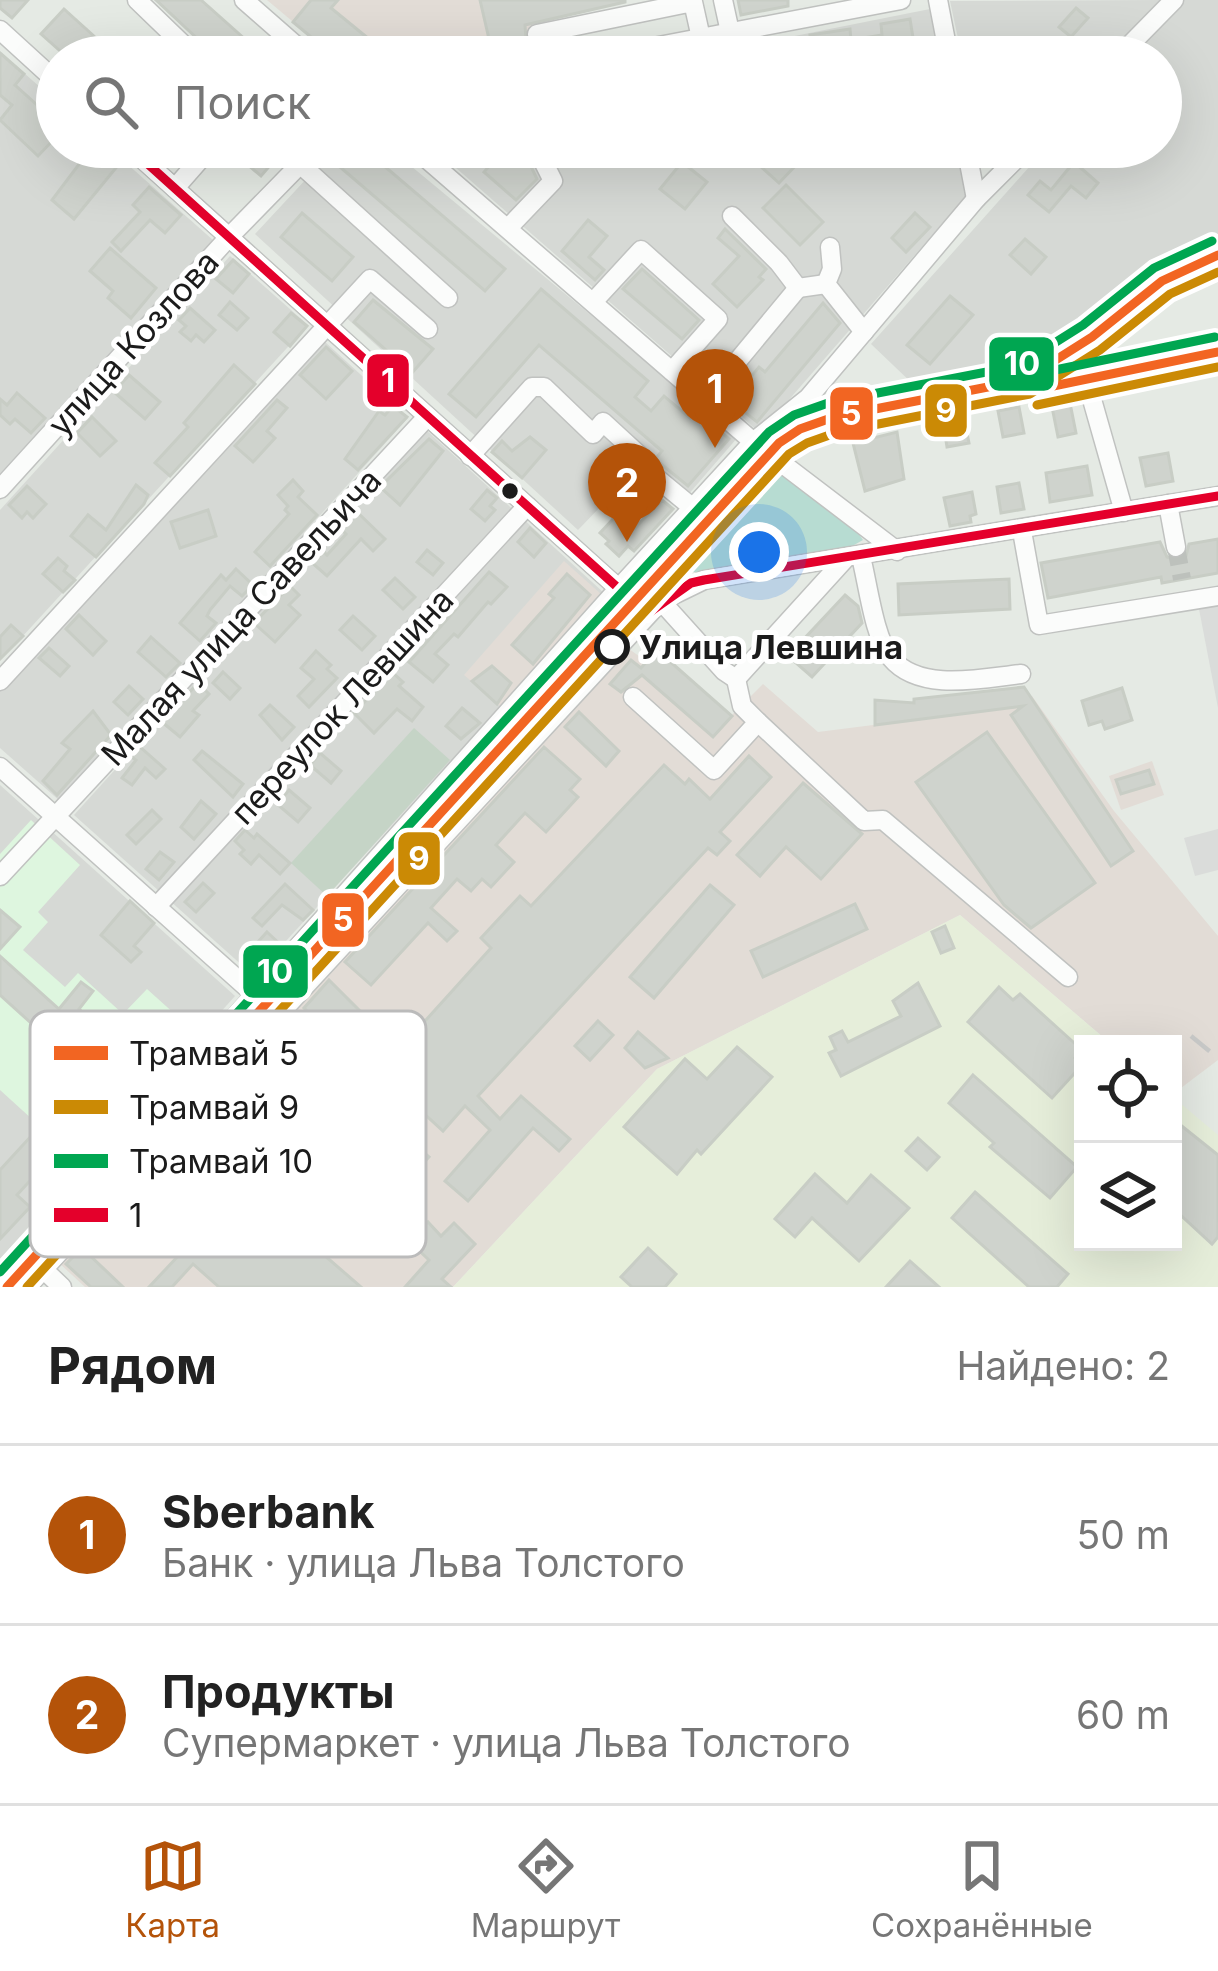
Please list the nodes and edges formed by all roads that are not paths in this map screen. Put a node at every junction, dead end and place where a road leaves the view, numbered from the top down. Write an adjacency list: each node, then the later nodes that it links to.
1 (137, 0): 11 (street)
2 (244, 0): 12 (street)
3 (723, 0): 10 (street)
4 (901, 0): 10 (street)
5 (938, 0): 17 (street)
6 (1174, 0): 18 (street)
7 (693, 1): 8 (street); 15 (street)
8 (610, 19): 13 (street); 14 (street)
9 (0, 30): 19 (street)
10 (730, 32): 16 (street)
11 (172, 36)
12 (281, 36)
13 (537, 36)
14 (610, 36)
15 (701, 36)
16 (711, 36)
17 (945, 36)
18 (1139, 36)
19 (36, 63)
20 (154, 168): 28 (street)
21 (193, 168): 28 (street)
22 (297, 168): 32 (street, улица Козлова)
23 (305, 168): 36 (street)
24 (438, 168): 31 (street)
25 (546, 168): 31 (street)
26 (970, 168): 29 (street)
27 (1007, 168): 29 (street)
28 (175, 188): 32 (street)
29 (976, 199): 40 (street)
30 (731, 216): 35 (street)
31 (508, 228): 37 (street)
32 (229, 237): 38 (street); 49 (street, улица Козлова)
33 (830, 247): 34 (street)
34 (826, 284): 35 (street); 40 (street)
35 (798, 288): 42 (street)
36 (448, 298)
37 (594, 302): 41 (street); 41 (street)
38 (327, 324): 39 (street); 44 (street); 66 (street)
39 (428, 329)
40 (864, 332): 45 (street)
41 (672, 370): 42 (street)
42 (706, 399): 45 (street)
43 (1093, 403): 54 (street)
44 (427, 417): 46 (street); 70 (street, Малая улица Савельича)
45 (753, 442): 53 (street); 57 (street)
46 (470, 456): 47 (street); 52 (street)
47 (636, 461): 48 (street); 53 (street)
48 (620, 477)
49 (0, 490)
50 (1218, 496): 51 (street)
51 (1168, 504): 54 (street); 56 (street)
52 (527, 506): 60 (street); 72 (street, переулок Левшина)
53 (693, 508): 60 (street)
54 (1124, 512): 55 (street)
55 (1022, 531): 57 (street); 62 (street)
56 (1176, 547)
57 (897, 551): 58 (street)
58 (853, 558): 63 (street); 64 (street); 65 (street)
59 (1182, 580): 62 (street)
60 (618, 589): 63 (street); 74 (street)
61 (1218, 596): 62 (street)
62 (1191, 601)
63 (654, 607): 65 (street); 76 (street)
64 (1021, 674)
65 (736, 679): 68 (street)
66 (0, 681)
67 (633, 697): 68 (street)
68 (758, 722): 73 (street)
69 (0, 767): 70 (street)
70 (55, 816): 71 (street, Малая улица Савельича); 72 (street)
71 (0, 876)
72 (157, 907): 74 (street)
73 (1068, 976)
74 (254, 994): 75 (street)
75 (239, 1011)
76 (281, 1011)
77 (30, 1246): 80 (street)
78 (54, 1257): 79 (street)
79 (43, 1269): 81 (street); 82 (street)
80 (0, 1280)
81 (27, 1287)
82 (62, 1287)

